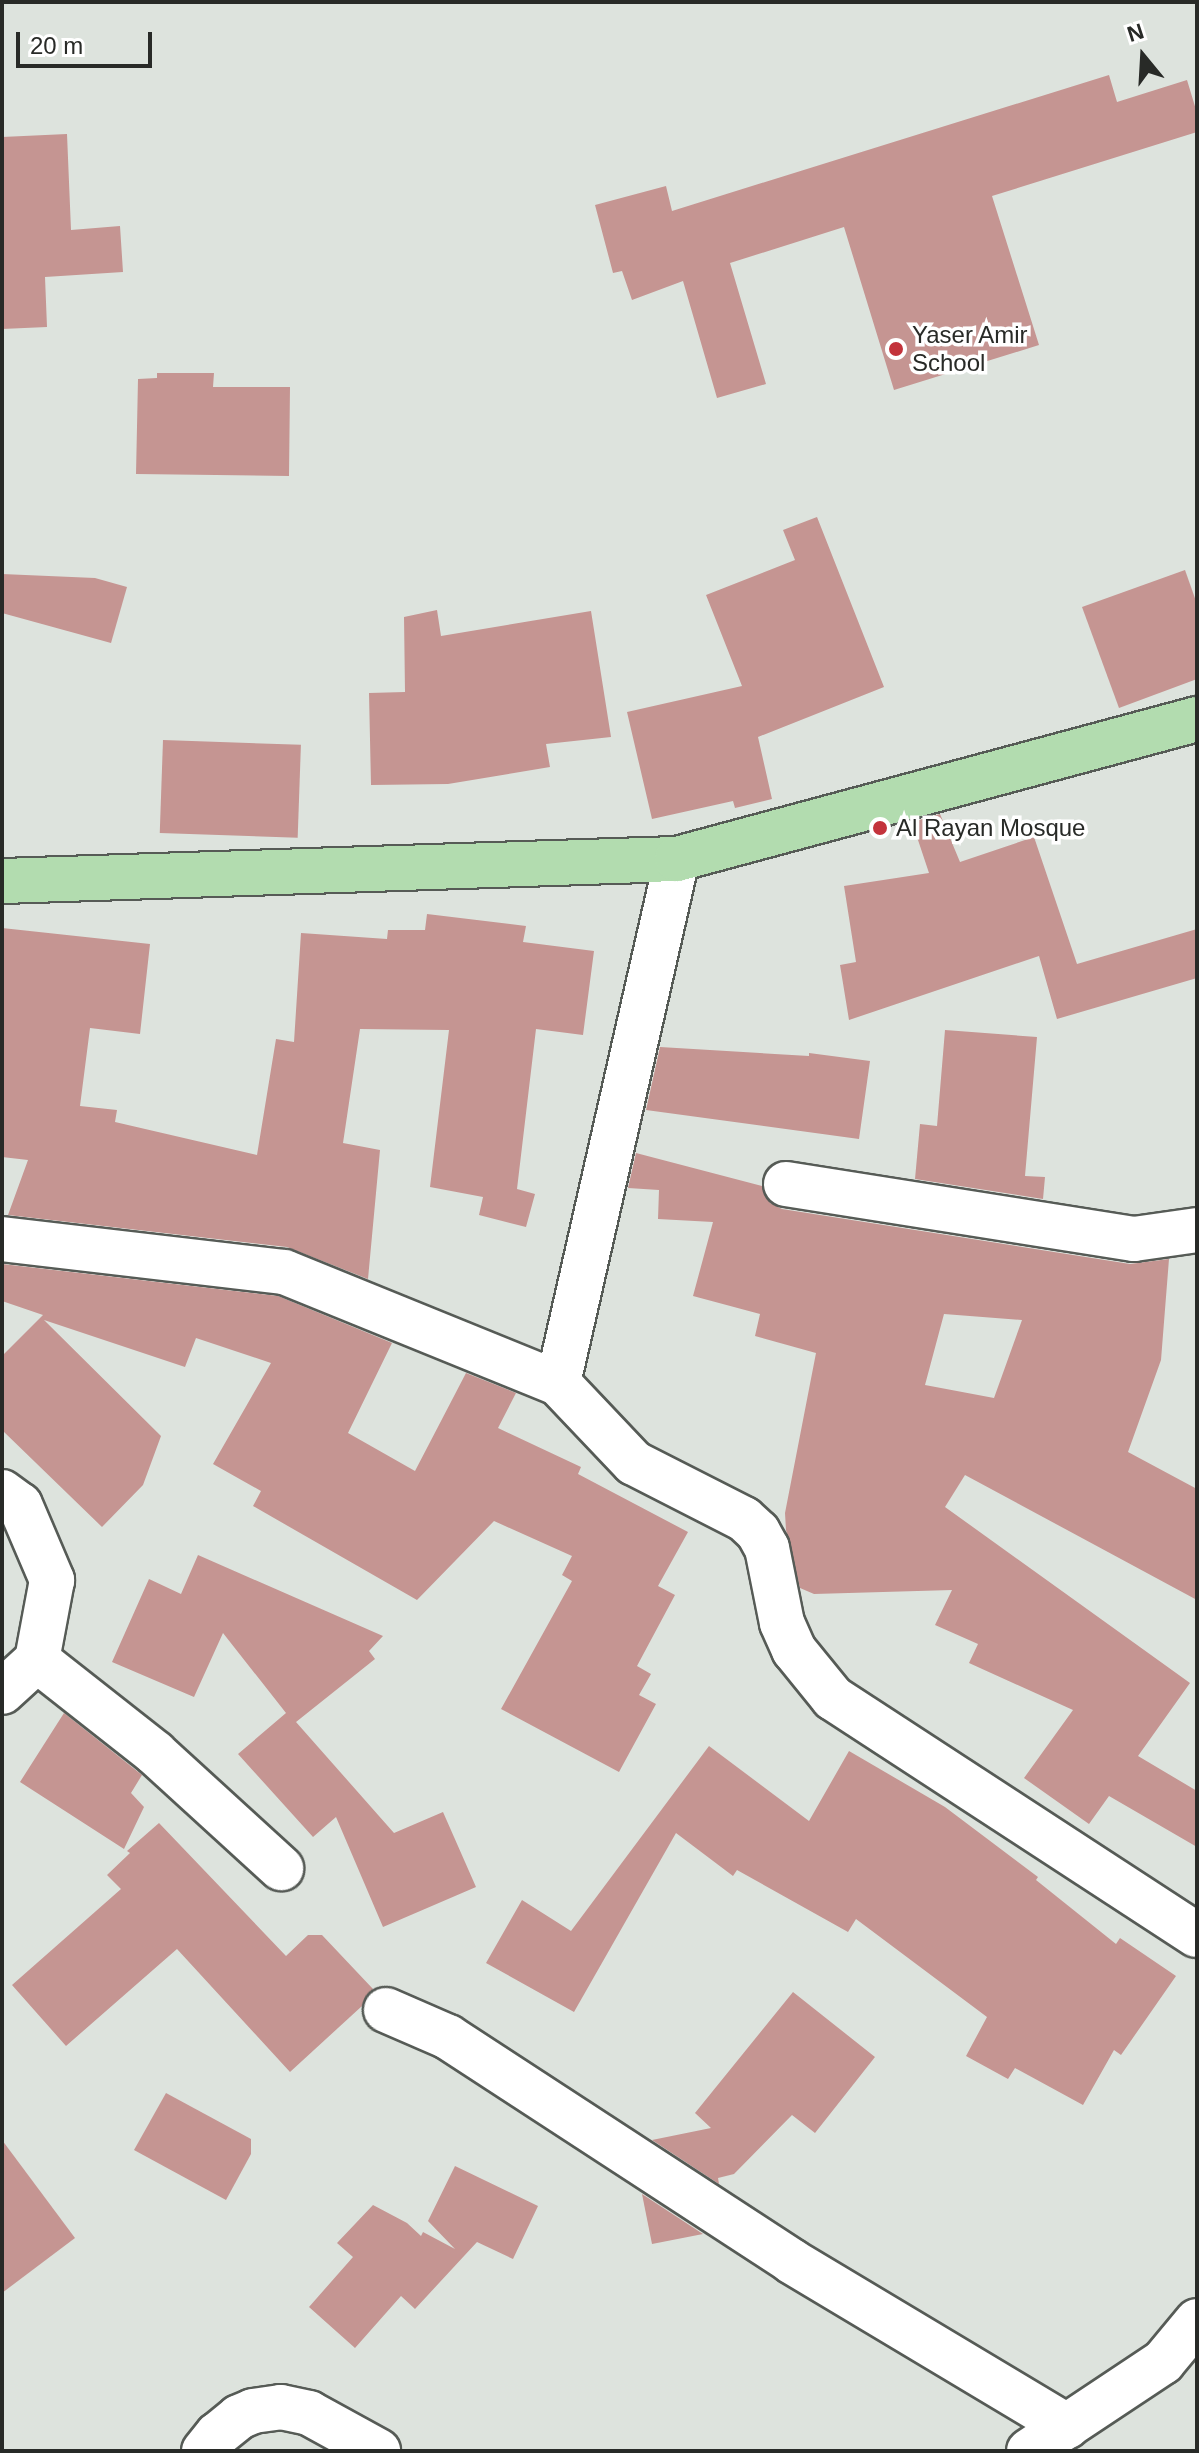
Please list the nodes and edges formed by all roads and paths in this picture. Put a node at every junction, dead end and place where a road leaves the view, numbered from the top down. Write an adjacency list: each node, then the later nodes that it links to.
1 (1197, 719): 2 (main road)
2 (677, 859): 3 (main road); 7 (street)
3 (2, 881)
4 (786, 1184): 5 (street)
5 (1197, 1230)
6 (2, 1239): 7 (street)
7 (558, 1383): 12 (street)
8 (2, 1492): 9 (street)
9 (37, 1660): 10 (street); 11 (street)
10 (2, 1692)
11 (281, 1868)
12 (1197, 1935)
13 (386, 2010): 15 (street)
14 (1197, 2321): 15 (street)
15 (1067, 2426): 18 (street)
16 (204, 2451): 17 (street)
17 (378, 2451)
18 (1029, 2451)

